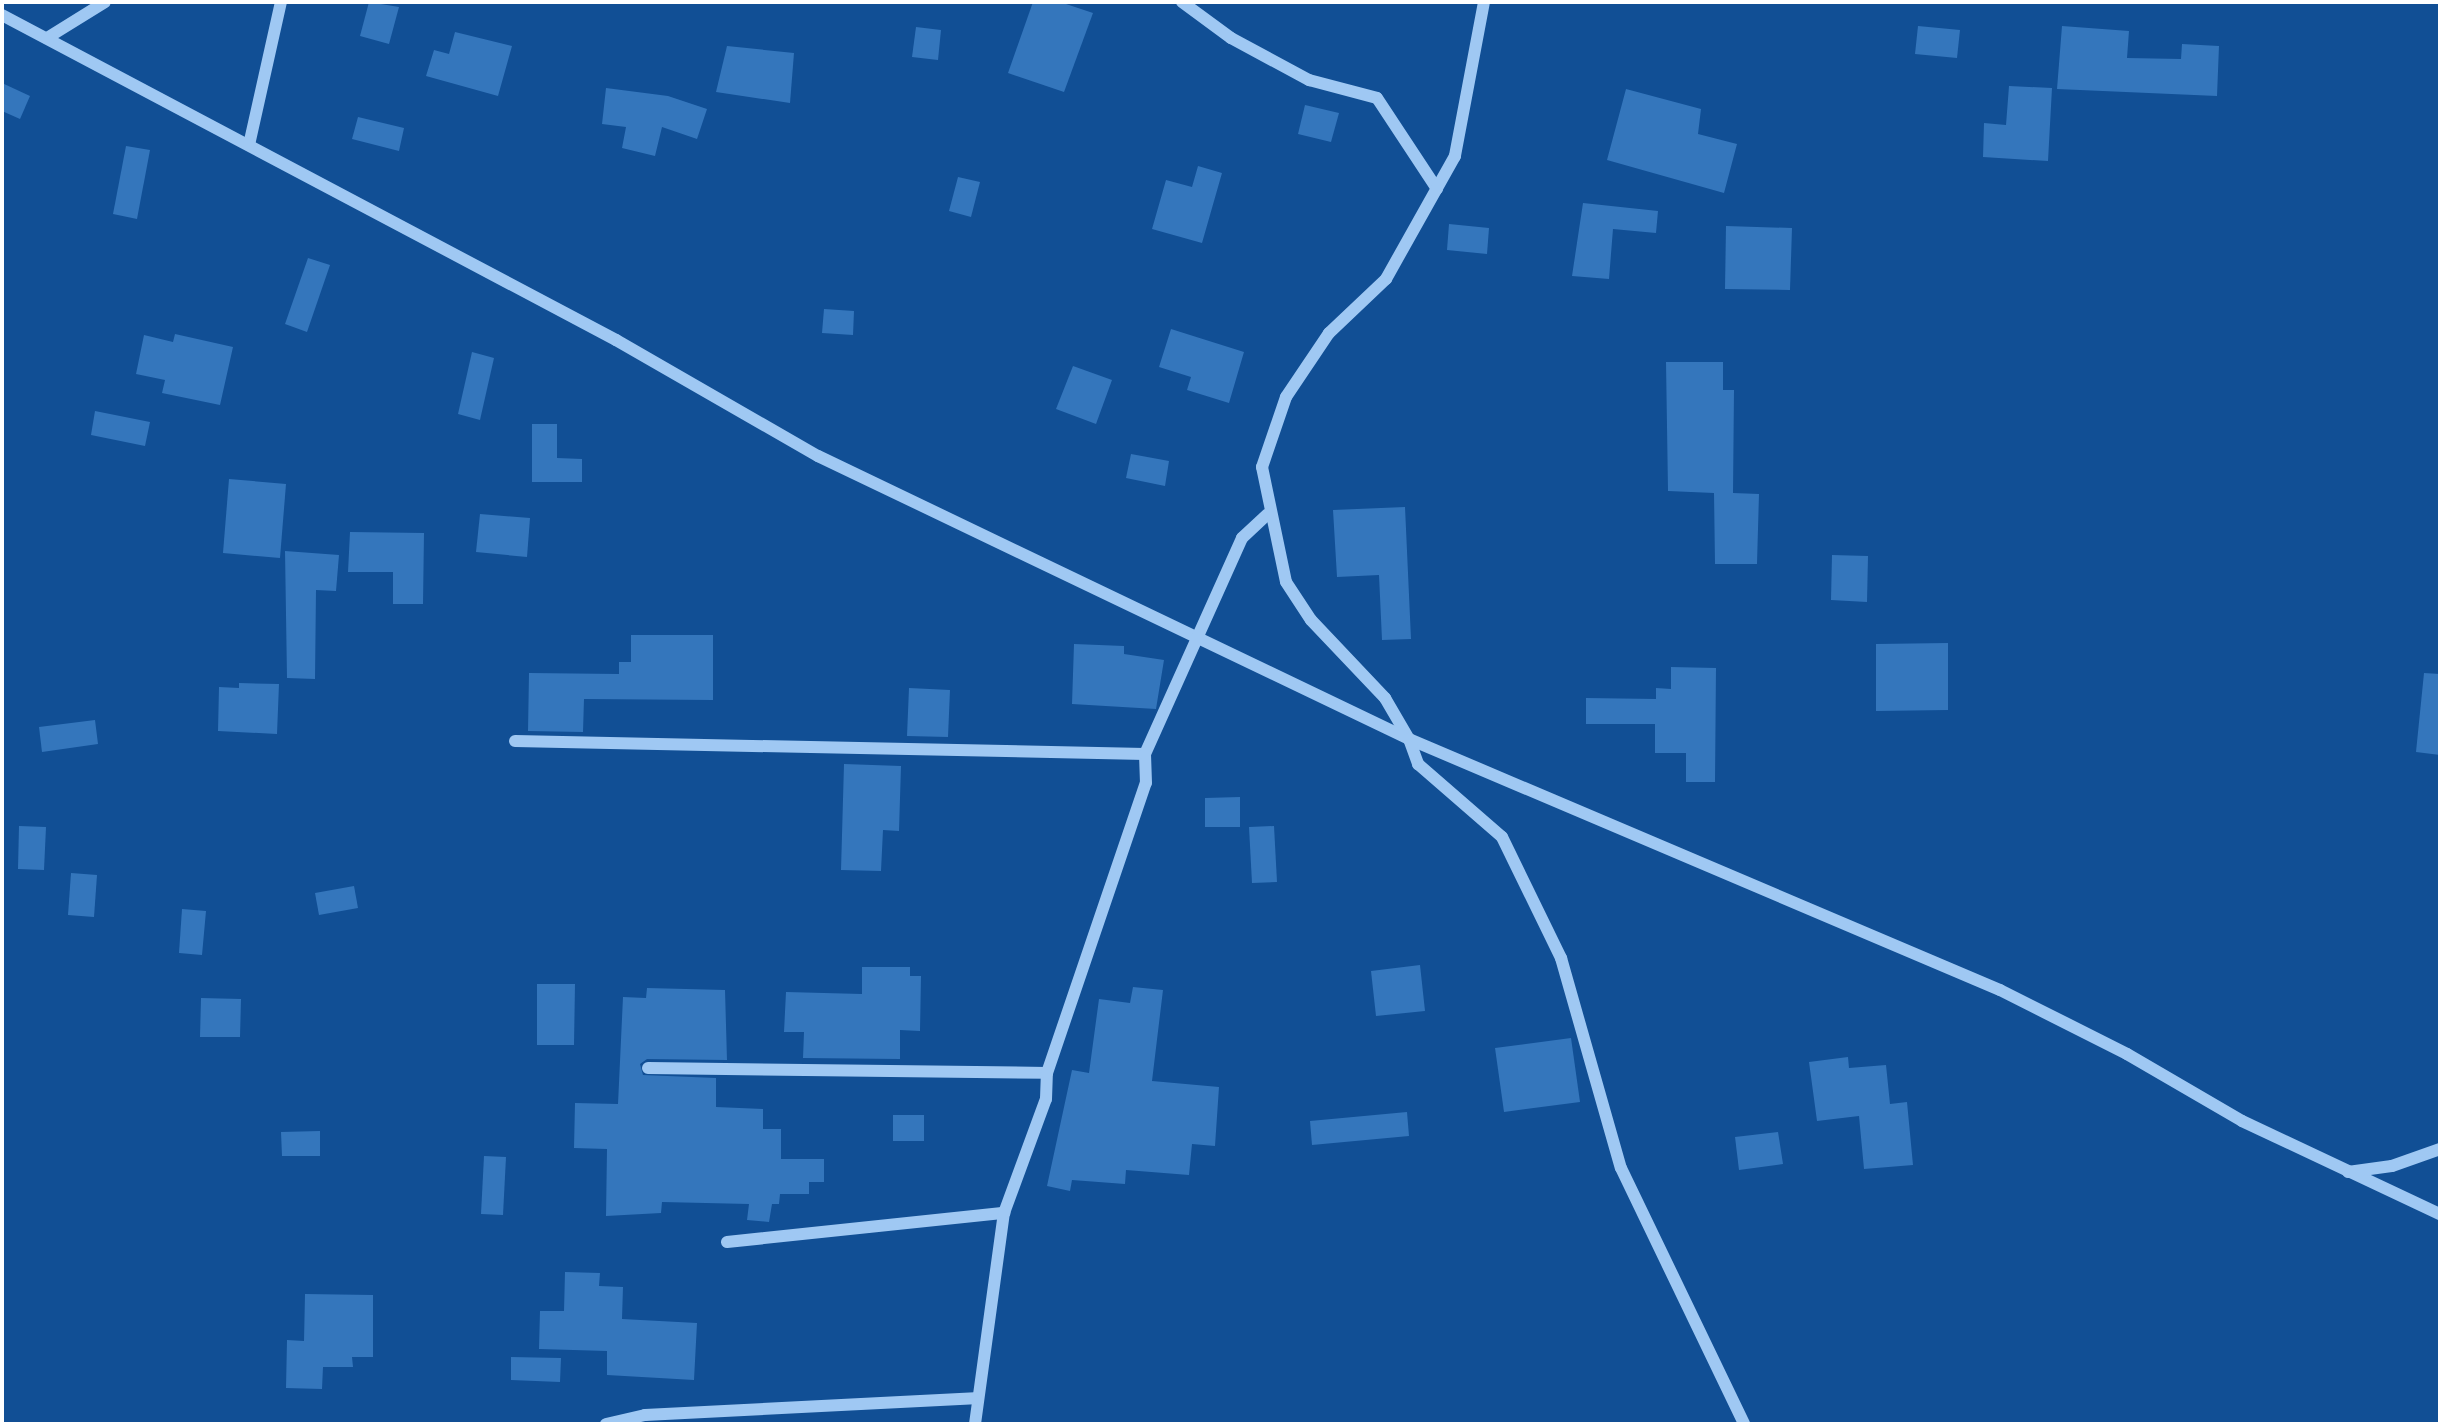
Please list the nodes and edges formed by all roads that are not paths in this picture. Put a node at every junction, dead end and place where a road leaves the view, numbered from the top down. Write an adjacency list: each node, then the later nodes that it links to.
1 (105, 2): 6 (street)
2 (281, 2): 7 (street)
3 (1182, 2): 8 (street)
4 (1484, 2): 8 (street)
5 (2, 15): 6 (street)
6 (47, 38): 7 (street)
7 (249, 145): 10 (street)
8 (1437, 189): 9 (street)
9 (1268, 514): 10 (street); 11 (street)
10 (1198, 641): 11 (street); 13 (street)
11 (1409, 739): 17 (street); 24 (street)
12 (515, 741): 13 (street)
13 (1145, 754): 15 (street)
14 (648, 1068): 15 (street)
15 (1048, 1073): 18 (street)
16 (2440, 1149): 17 (street)
17 (2347, 1172): 19 (street)
18 (1004, 1213): 20 (street); 21 (street)
19 (2440, 1214)
20 (727, 1241)
21 (975, 1398): 22 (street); 23 (street)
22 (606, 1424)
23 (975, 1424)
24 (1744, 1424)

